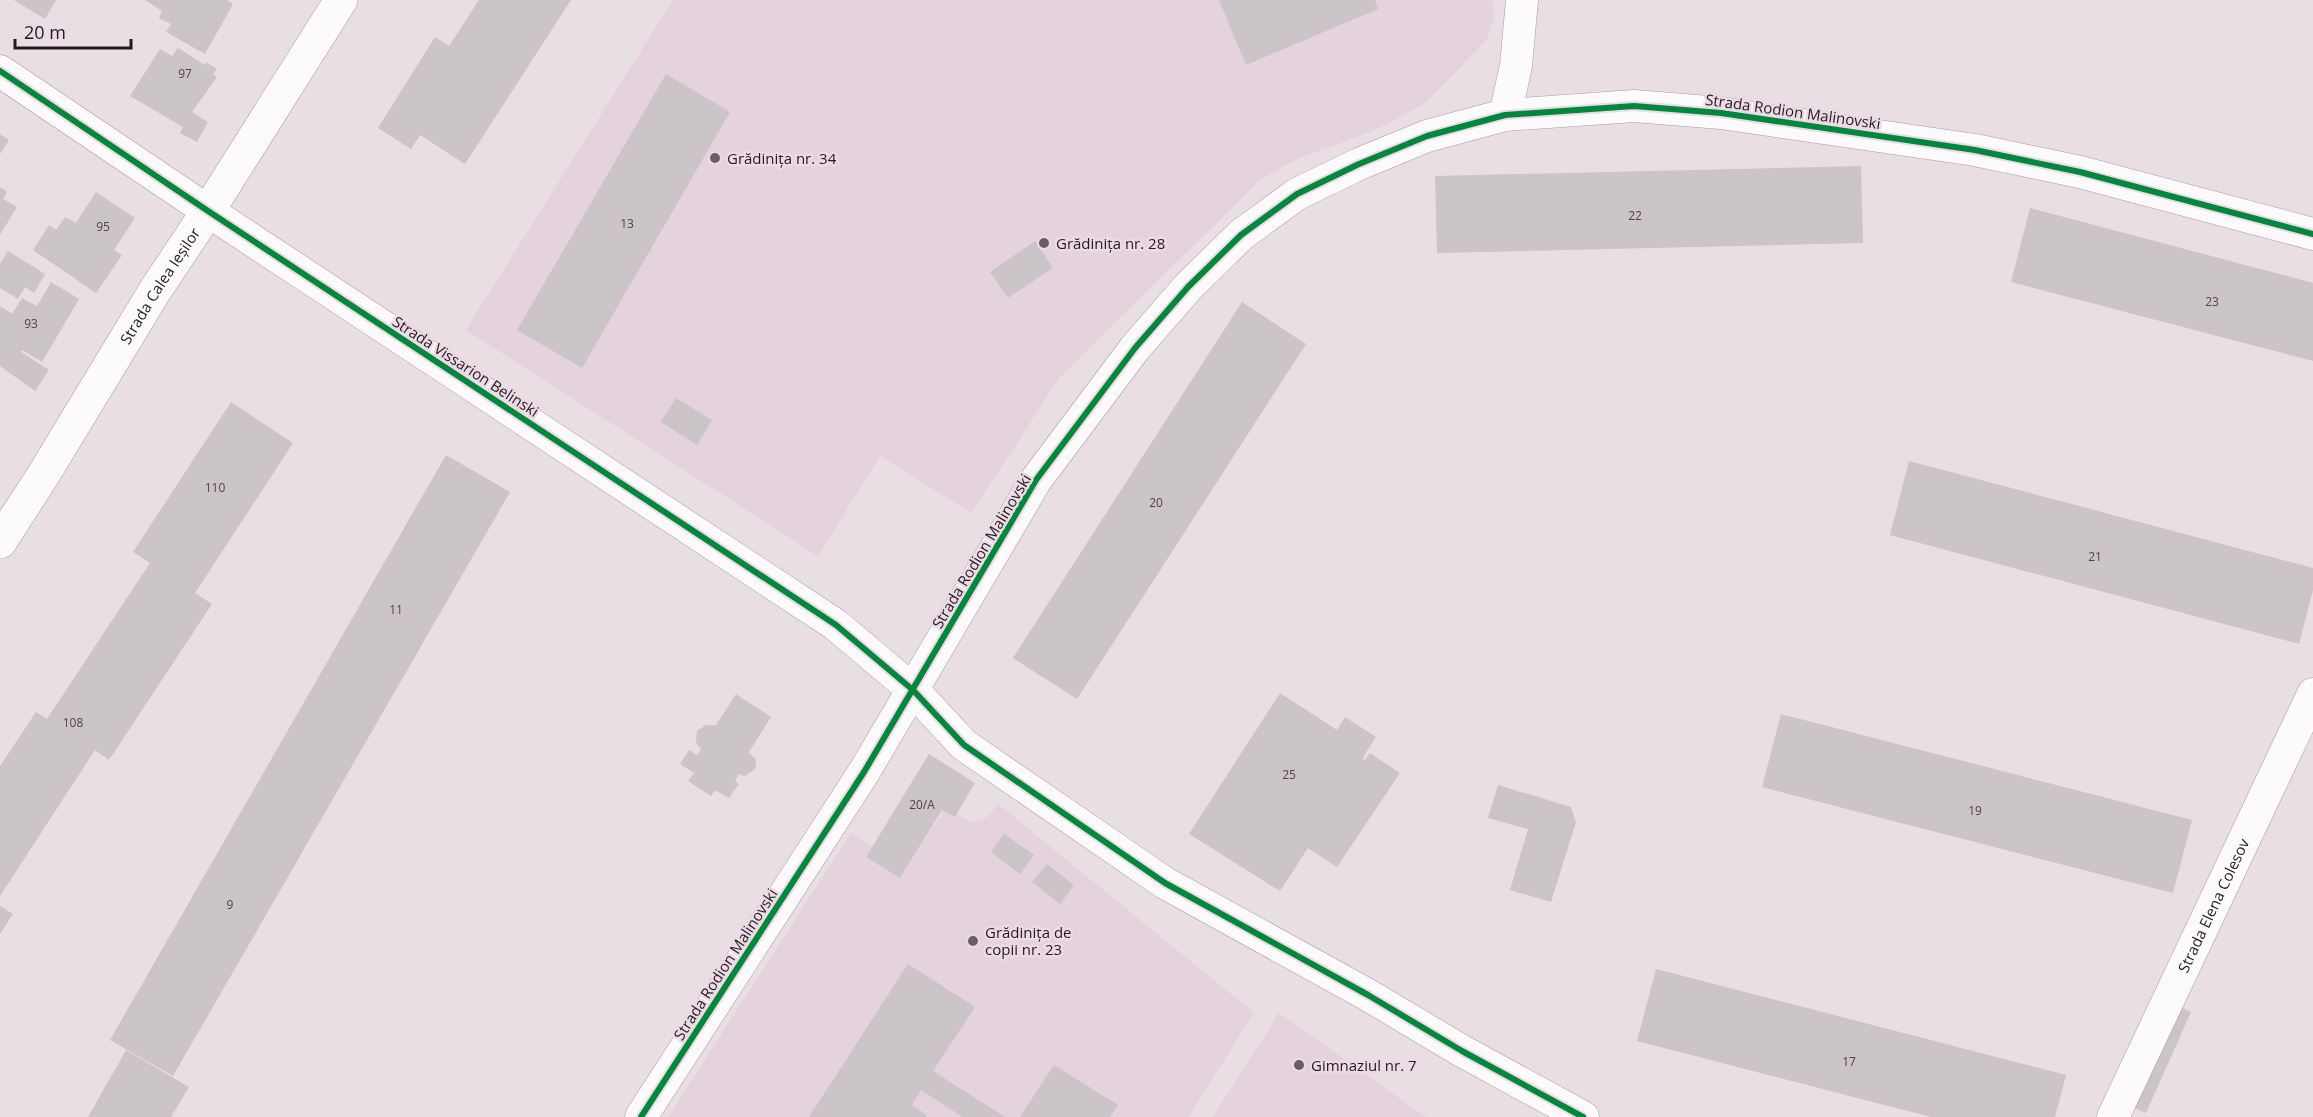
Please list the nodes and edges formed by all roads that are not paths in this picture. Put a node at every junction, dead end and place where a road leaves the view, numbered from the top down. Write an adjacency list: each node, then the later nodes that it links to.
1 (340, 0): 5 (street, Strada Calea Ieșilor)
2 (1522, 0): 4 (street)
3 (0, 71): 5 (street, Strada Vissarion Belinski)
4 (1505, 115): 6 (street, Strada Rodion Malinovski); 8 (street, Strada Rodion Malinovski)
5 (208, 211): 7 (street, Strada Calea Ieșilor); 8 (street, Strada Vissarion Belinski)
6 (2313, 234)
7 (0, 542)
8 (913, 690): 10 (street, Strada Rodion Malinovski); 11 (street, Strada Vissarion Belinski)
9 (2313, 694): 12 (street, Strada Elena Colesov)
10 (641, 1117)
11 (1583, 1117)
12 (2113, 1117)

